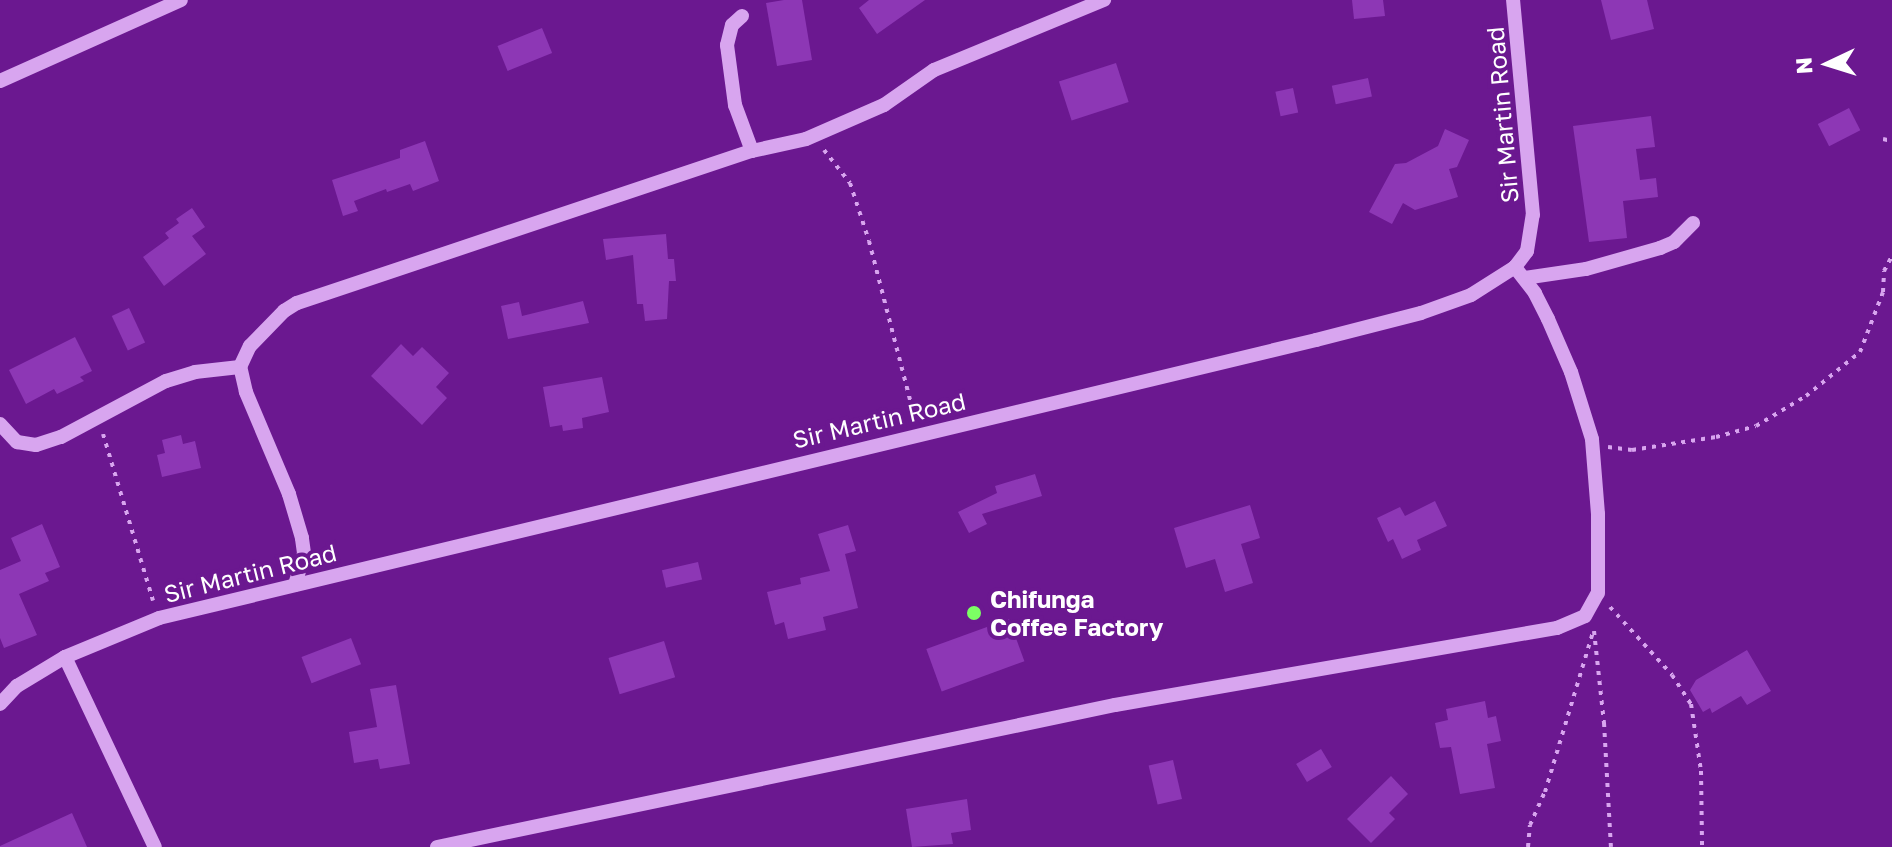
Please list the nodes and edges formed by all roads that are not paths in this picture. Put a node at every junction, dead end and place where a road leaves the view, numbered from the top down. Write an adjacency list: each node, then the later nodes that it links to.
1 (181, 0): 5 (street)
2 (1104, 0): 6 (street)
3 (1513, 0): 8 (street, Sir Martin Road)
4 (742, 16): 6 (street)
5 (0, 81)
6 (752, 151): 9 (street)
7 (1693, 223): 8 (street)
8 (1520, 273): 11 (street, Sir Martin Road); 15 (street)
9 (240, 367): 10 (street); 11 (street)
10 (0, 424)
11 (295, 585): 12 (street, Sir Martin Road)
12 (65, 657): 13 (street, Sir Martin Road); 14 (street)
13 (0, 704)
14 (155, 847)
15 (437, 847)

